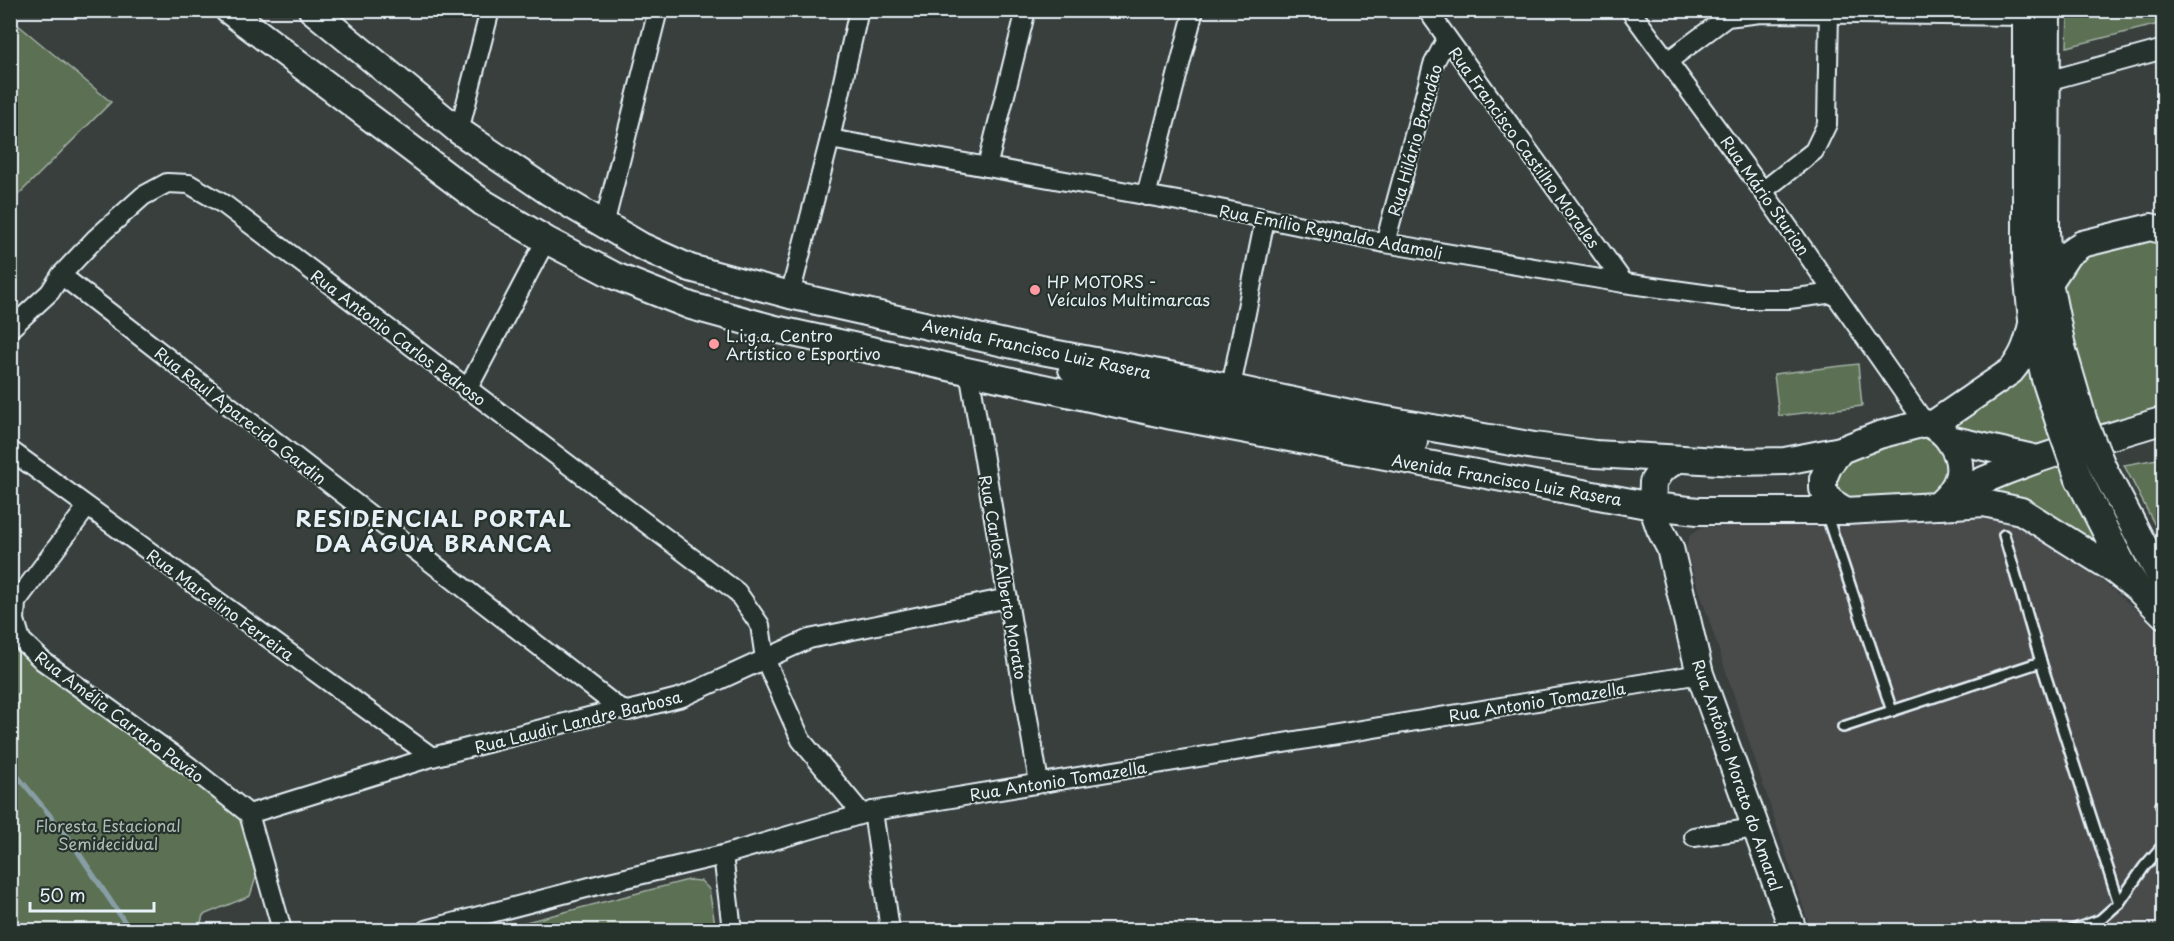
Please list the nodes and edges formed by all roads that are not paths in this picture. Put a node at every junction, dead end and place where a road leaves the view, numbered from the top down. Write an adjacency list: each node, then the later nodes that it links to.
1 (490, 10): 16 (street)
2 (658, 10): 22 (street)
3 (859, 10): 17 (street)
4 (1026, 10): 18 (street)
5 (1194, 10): 20 (street)
6 (1427, 10): 12 (street, Rua Francisco Castilho Morales)
7 (1630, 10): 14 (street, Rua Mário Sturion)
8 (1829, 12): 9 (street); 14 (street); 19 (street)
9 (2033, 12): 15 (street); 37 (street)
10 (235, 13): 25 (street, Avenida Francisco Luiz Rasera)
11 (318, 13): 16 (street, Avenida Francisco Luiz Rasera)
12 (1447, 39): 26 (street, Rua Hilário Brandão); 32 (street, Rua Francisco Castilho Morales)
13 (2163, 49): 15 (street)
14 (1668, 61): 19 (street, Rua Mário Sturion)
15 (2047, 81): 24 (street)
16 (459, 131): 22 (street, Avenida Francisco Luiz Rasera)
17 (830, 139): 18 (street, Rua Emílio Reynaldo Adamoli); 35 (street)
18 (987, 167): 20 (street, Rua Emílio Reynaldo Adamoli)
19 (1763, 190): 34 (street, Rua Mário Sturion)
20 (1146, 196): 21 (street, Rua Emílio Reynaldo Adamoli)
21 (1265, 219): 26 (street, Rua Emílio Reynaldo Adamoli); 42 (street)
22 (604, 225): 28 (street, Avenida Francisco Luiz Rasera)
23 (2159, 227): 27 (street)
24 (2046, 232): 27 (street); 33 (street)
25 (546, 240): 31 (street, Avenida Francisco Luiz Rasera); 43 (street)
26 (1385, 243): 32 (street, Rua Emílio Reynaldo Adamoli)
27 (2082, 244): 33 (street)
28 (641, 246): 29 (street, Avenida Francisco Luiz Rasera); 31 (street)
29 (690, 267): 35 (street, Avenida Francisco Luiz Rasera); 36 (street)
30 (61, 275): 38 (street, Rua Antonio Carlos Pedroso); 43 (street, Rua Antonio Carlos Pedroso); 67 (street, Rua Raul Aparecido Gardin)
31 (615, 276): 36 (street, Avenida Francisco Luiz Rasera)
32 (1624, 283): 34 (street, Rua Emílio Reynaldo Adamoli)
33 (2049, 283): 45 (street)
34 (1834, 293): 41 (street, Rua Mário Sturion)
35 (790, 295): 39 (street, Avenida Francisco Luiz Rasera)
36 (690, 306): 40 (street, Avenida Francisco Luiz Rasera)
37 (2032, 321): 45 (street); 47 (street)
38 (10, 330)
39 (1031, 349): 42 (street, Avenida Francisco Luiz Rasera); 48 (street)
40 (969, 371): 54 (street, Avenida Francisco Luiz Rasera); 62 (street, Rua Carlos Alberto Morato)
41 (1897, 383): 46 (street, Rua Mário Sturion); 47 (street, Rua Mário Sturion)
42 (1231, 387): 48 (street, Avenida Francisco Luiz Rasera)
43 (468, 390): 64 (street, Rua Antonio Carlos Pedroso)
44 (2163, 420): 51 (street)
45 (2072, 425): 60 (street, bridge); 61 (street, bridge)
46 (1900, 429): 47 (street, Avenida Francisco Luiz Rasera); 50 (street, Avenida Francisco Luiz Rasera)
47 (1935, 429): 51 (street); 53 (street)
48 (1534, 446): 52 (street, Avenida Francisco Luiz Rasera)
49 (10, 450): 55 (street, Rua Marcelino Ferreira)
50 (1841, 450): 52 (street, Avenida Francisco Luiz Rasera); 57 (street)
51 (2037, 459): 53 (street)
52 (1676, 460): 54 (street)
53 (1941, 502): 57 (street, Avenida Francisco Luiz Rasera); 61 (street, Avenida Francisco Luiz Rasera)
54 (1652, 506): 56 (street, Avenida Francisco Luiz Rasera); 59 (street, Rua Antônio Morato do Amaral)
55 (87, 507): 70 (street, Rua Marcelino Ferreira); 73 (street, Rua Amélia Carraro Pavão)
56 (1698, 511): 57 (street, Avenida Francisco Luiz Rasera); 59 (street)
57 (1836, 511): 68 (lane)
58 (2004, 535): 65 (lane)
59 (1670, 548): 66 (street, Rua Antônio Morato do Amaral)
60 (2163, 584)
61 (2138, 589): 63 (street)
62 (1008, 598): 64 (street, Rua Laudir Landre Barbosa); 71 (street, Rua Carlos Alberto Morato)
63 (2163, 615)
64 (765, 659): 67 (street, Rua Laudir Landre Barbosa); 72 (street, Rua Antonio Carlos Pedroso)
65 (2041, 662): 68 (lane); 78 (lane)
66 (1700, 674): 71 (street, Rua Antonio Tomazella); 74 (street, Rua Antônio Morato do Amaral)
67 (620, 709): 70 (street, Rua Laudir Landre Barbosa)
68 (1892, 711): 69 (lane)
69 (1843, 727)
70 (432, 757): 73 (street, Rua Laudir Landre Barbosa)
71 (1039, 783): 72 (street, Rua Antonio Tomazella)
72 (868, 812): 77 (street, Rua Antonio Tomazella); 82 (street)
73 (249, 814): 79 (street)
74 (1756, 828): 75 (street); 83 (street, Rua Antônio Morato do Amaral)
75 (1694, 837)
76 (2163, 844): 78 (lane)
77 (723, 855): 80 (street, Rua Antonio Tomazella); 81 (street)
78 (2119, 903): 84 (lane)
79 (282, 930)
80 (426, 930)
81 (732, 930)
82 (890, 930)
83 (1792, 930)
84 (2072, 930)

